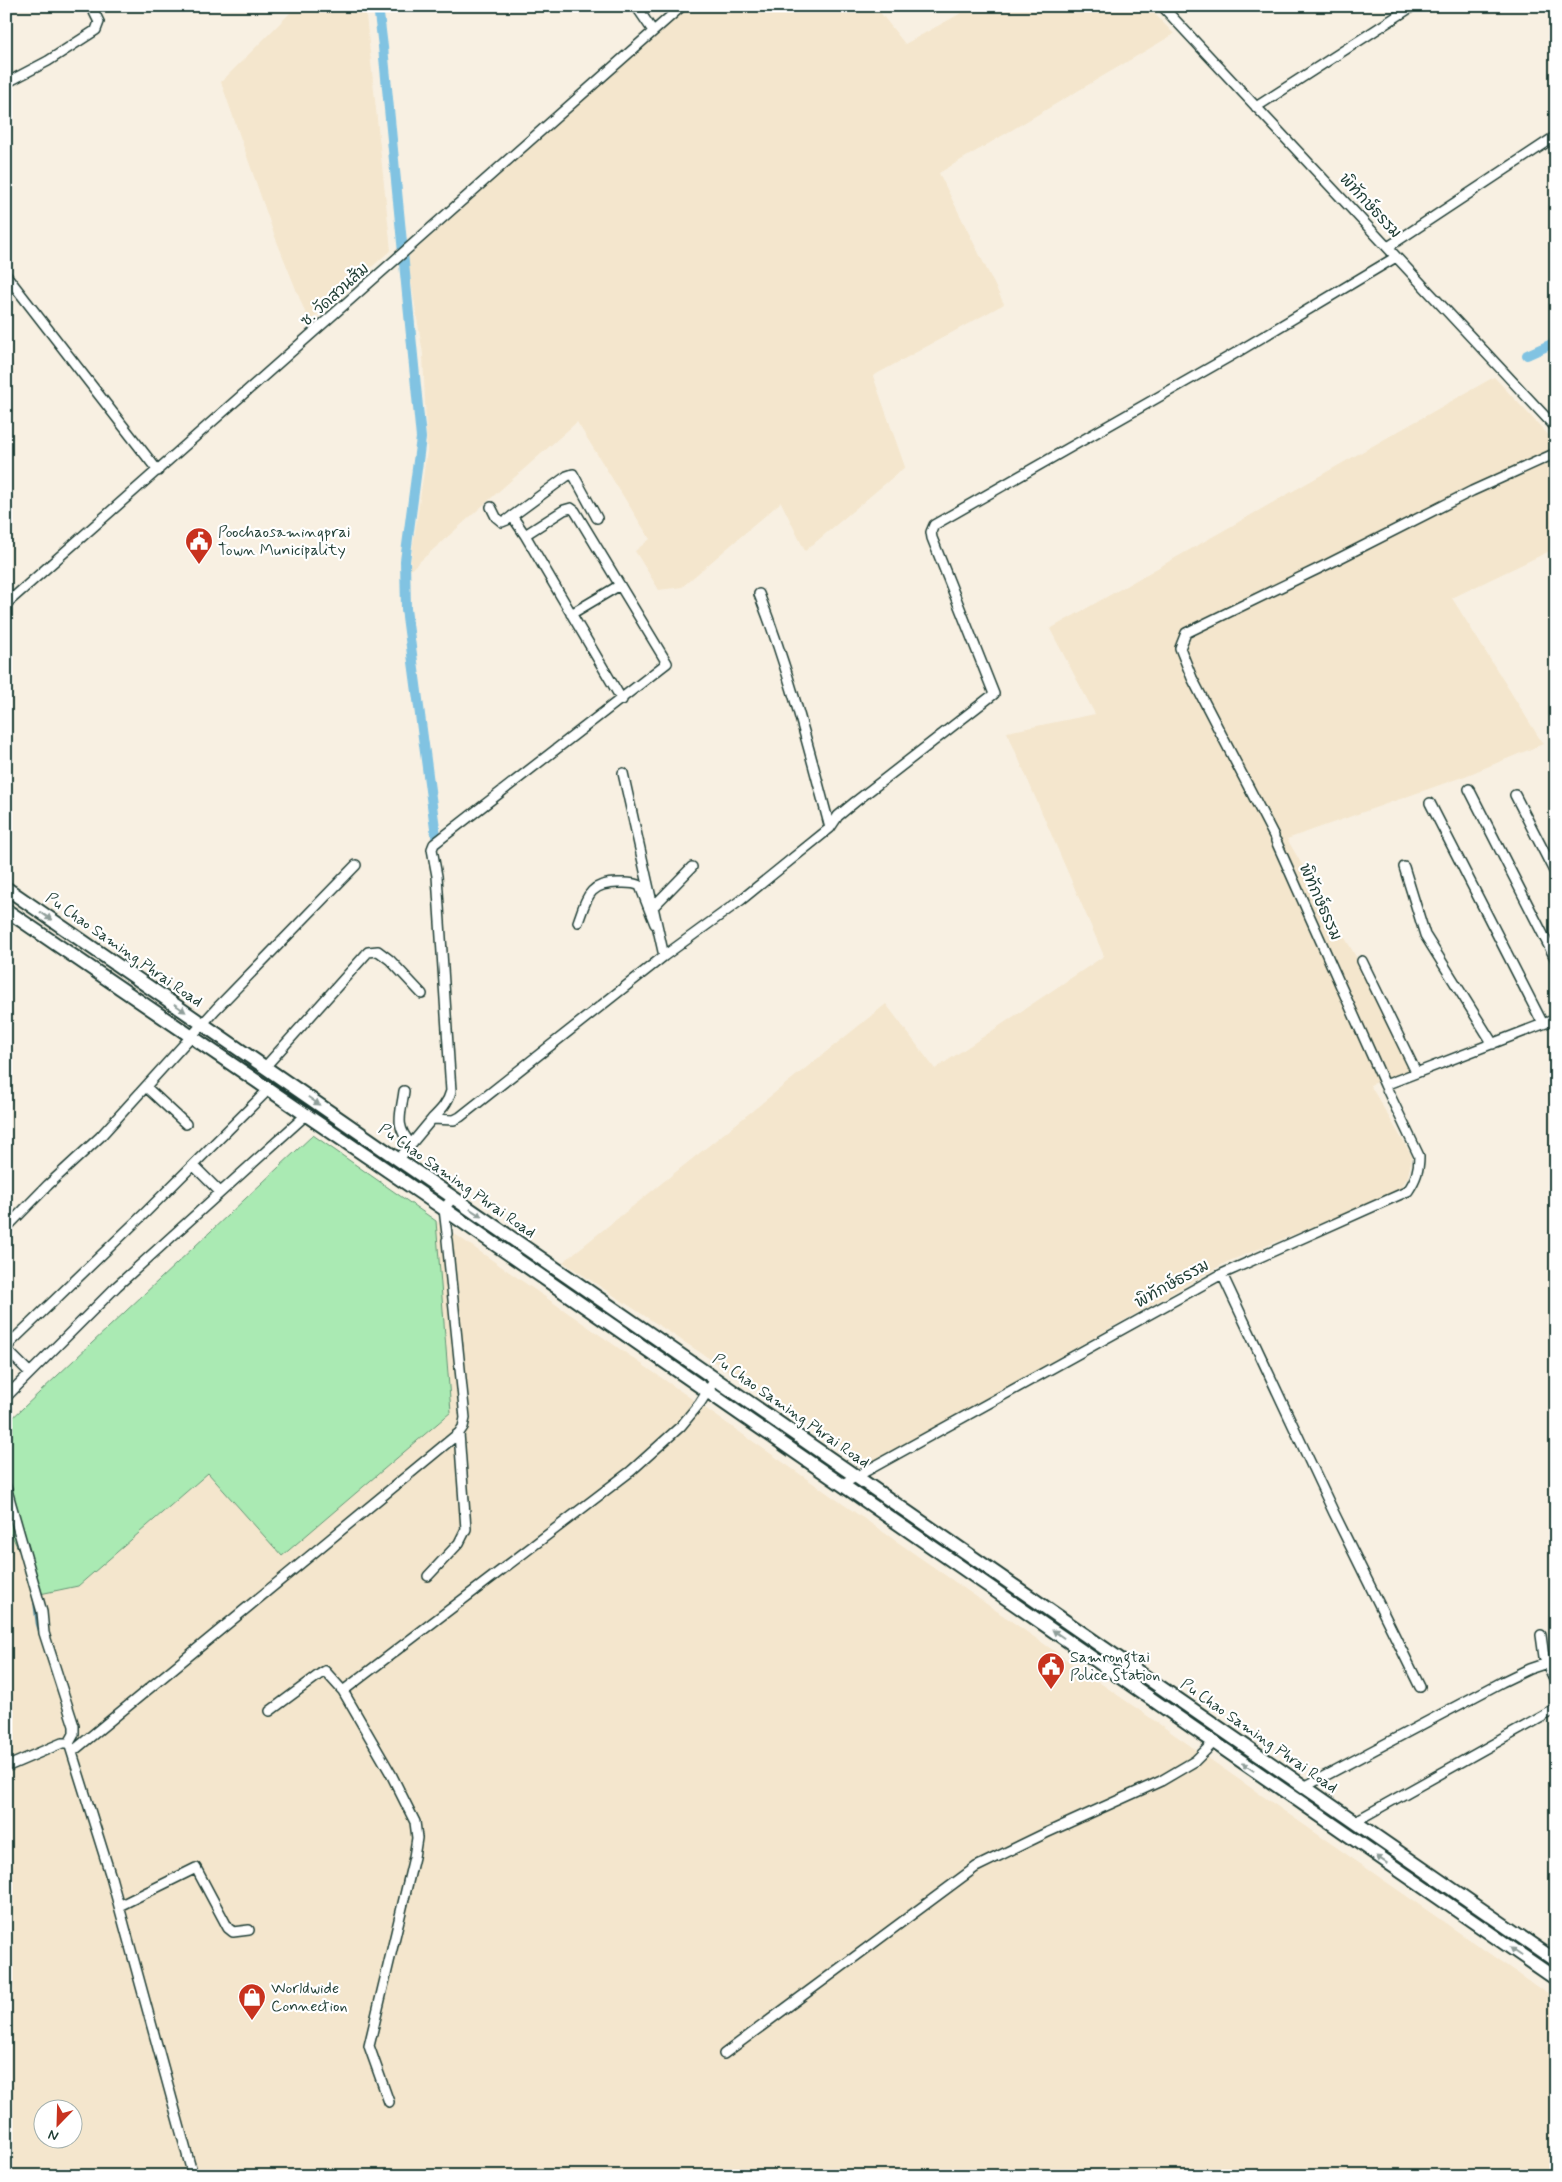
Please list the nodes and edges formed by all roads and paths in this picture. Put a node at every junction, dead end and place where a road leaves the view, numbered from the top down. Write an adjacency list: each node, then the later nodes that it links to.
1 (91, 6): 7 (street)
2 (636, 6): 6 (street)
3 (682, 6): 6 (street, ซ. วัดสวนส้ม)
4 (1162, 6): 8 (street, พิทักษ์ธรรม)
5 (1413, 6): 8 (street)
6 (653, 31): 15 (street, ซ. วัดสวนส้ม)
7 (6, 83)
8 (1256, 107): 10 (street, พิทักษ์ธรรม)
9 (1556, 136): 10 (street)
10 (1388, 247): 11 (street, พิทักษ์ธรรม)
11 (1396, 257): 13 (street, พิทักษ์ธรรม); 29 (street)
12 (6, 275): 15 (street)
13 (1556, 428)
14 (1556, 453): 50 (street, พิทักษ์ธรรม)
15 (158, 471): 22 (street, ซ. วัดสวนส้ม)
16 (490, 507): 17 (street)
17 (512, 516): 18 (street); 19 (street)
18 (597, 518)
19 (525, 535): 20 (street); 23 (street)
20 (620, 585): 23 (street); 24 (street)
21 (759, 594): 29 (street)
22 (6, 604)
23 (572, 614): 24 (street)
24 (622, 700): 55 (street)
25 (622, 772): 35 (street)
26 (1469, 789): 40 (street)
27 (1515, 795): 33 (street)
28 (1430, 803): 45 (street)
29 (830, 828): 39 (street)
30 (356, 865): 44 (street)
31 (692, 867): 35 (street)
32 (1404, 867): 47 (street)
33 (1556, 875)
34 (6, 888): 44 (main road, Pu Chao Saming Phrai Road, one-way to 44)
35 (654, 906): 38 (street)
36 (6, 910): 46 (main road, Pu Chao Saming Phrai Road)
37 (578, 922): 38 (street)
38 (659, 927): 39 (street)
39 (664, 956): 55 (street)
40 (1556, 960)
41 (1362, 961): 49 (street)
42 (422, 994): 48 (street)
43 (1556, 1019): 45 (street)
44 (202, 1024): 46 (street); 48 (main road, Pu Chao Saming Phrai Road)
45 (1543, 1024): 47 (street)
46 (192, 1037): 51 (street); 52 (main road, Pu Chao Saming Phrai Road)
47 (1493, 1044): 49 (street)
48 (264, 1067): 58 (main road, Pu Chao Saming Phrai Road, one-way to 58)
49 (1416, 1072): 50 (street)
50 (1385, 1085): 64 (street, พิทักษ์ธรรม)
51 (146, 1087): 56 (street); 63 (street)
52 (268, 1090): 54 (main road, Pu Chao Saming Phrai Road); 59 (street)
53 (404, 1091): 57 (street)
54 (306, 1116): 60 (street); 62 (main road, Pu Chao Saming Phrai Road)
55 (432, 1119): 57 (street)
56 (186, 1124)
57 (411, 1144): 58 (street)
58 (398, 1160): 61 (main road, Pu Chao Saming Phrai Road)
59 (193, 1165): 60 (street); 65 (street)
60 (220, 1192): 65 (street)
61 (453, 1197): 62 (street); 66 (main road, Pu Chao Saming Phrai Road, one-way to 66)
62 (444, 1209): 67 (main road, Pu Chao Saming Phrai Road); 69 (street)
63 (6, 1228)
64 (1222, 1274): 70 (street, พิทักษ์ธรรม); 79 (street)
65 (30, 1373): 68 (street)
66 (716, 1378): 67 (street); 70 (main road, Pu Chao Saming Phrai Road)
67 (707, 1391): 71 (main road, Pu Chao Saming Phrai Road); 80 (street)
68 (6, 1396)
69 (459, 1433): 73 (street); 86 (street)
70 (856, 1476): 71 (street, พิทักษ์ธรรม); 75 (main road, Pu Chao Saming Phrai Road)
71 (841, 1485): 76 (main road, Pu Chao Saming Phrai Road, one-way to 71)
72 (6, 1487): 84 (street)
73 (428, 1576)
74 (1541, 1635): 77 (street)
75 (1093, 1641): 76 (main road); 83 (main road, Pu Chao Saming Phrai Road)
76 (1085, 1653): 85 (main road, Pu Chao Saming Phrai Road)
77 (1547, 1663): 78 (street); 88 (street)
78 (1556, 1683)
79 (1420, 1687)
80 (343, 1692): 82 (street); 95 (street)
81 (1556, 1709): 89 (street)
82 (270, 1711)
83 (1222, 1730): 85 (main road); 88 (main road, Pu Chao Saming Phrai Road)
84 (69, 1743): 86 (street); 87 (street)
85 (1213, 1743): 93 (main road, Pu Chao Saming Phrai Road, one-way to 85); 94 (street)
86 (72, 1752): 90 (street)
87 (6, 1767)
88 (1304, 1787): 89 (main road, Pu Chao Saming Phrai Road)
89 (1354, 1822): 92 (main road, Pu Chao Saming Phrai Road)
90 (119, 1906): 91 (street); 96 (street)
91 (249, 1930)
92 (1556, 1961)
93 (1556, 1980)
94 (724, 2054)
95 (389, 2102)
96 (193, 2176)

